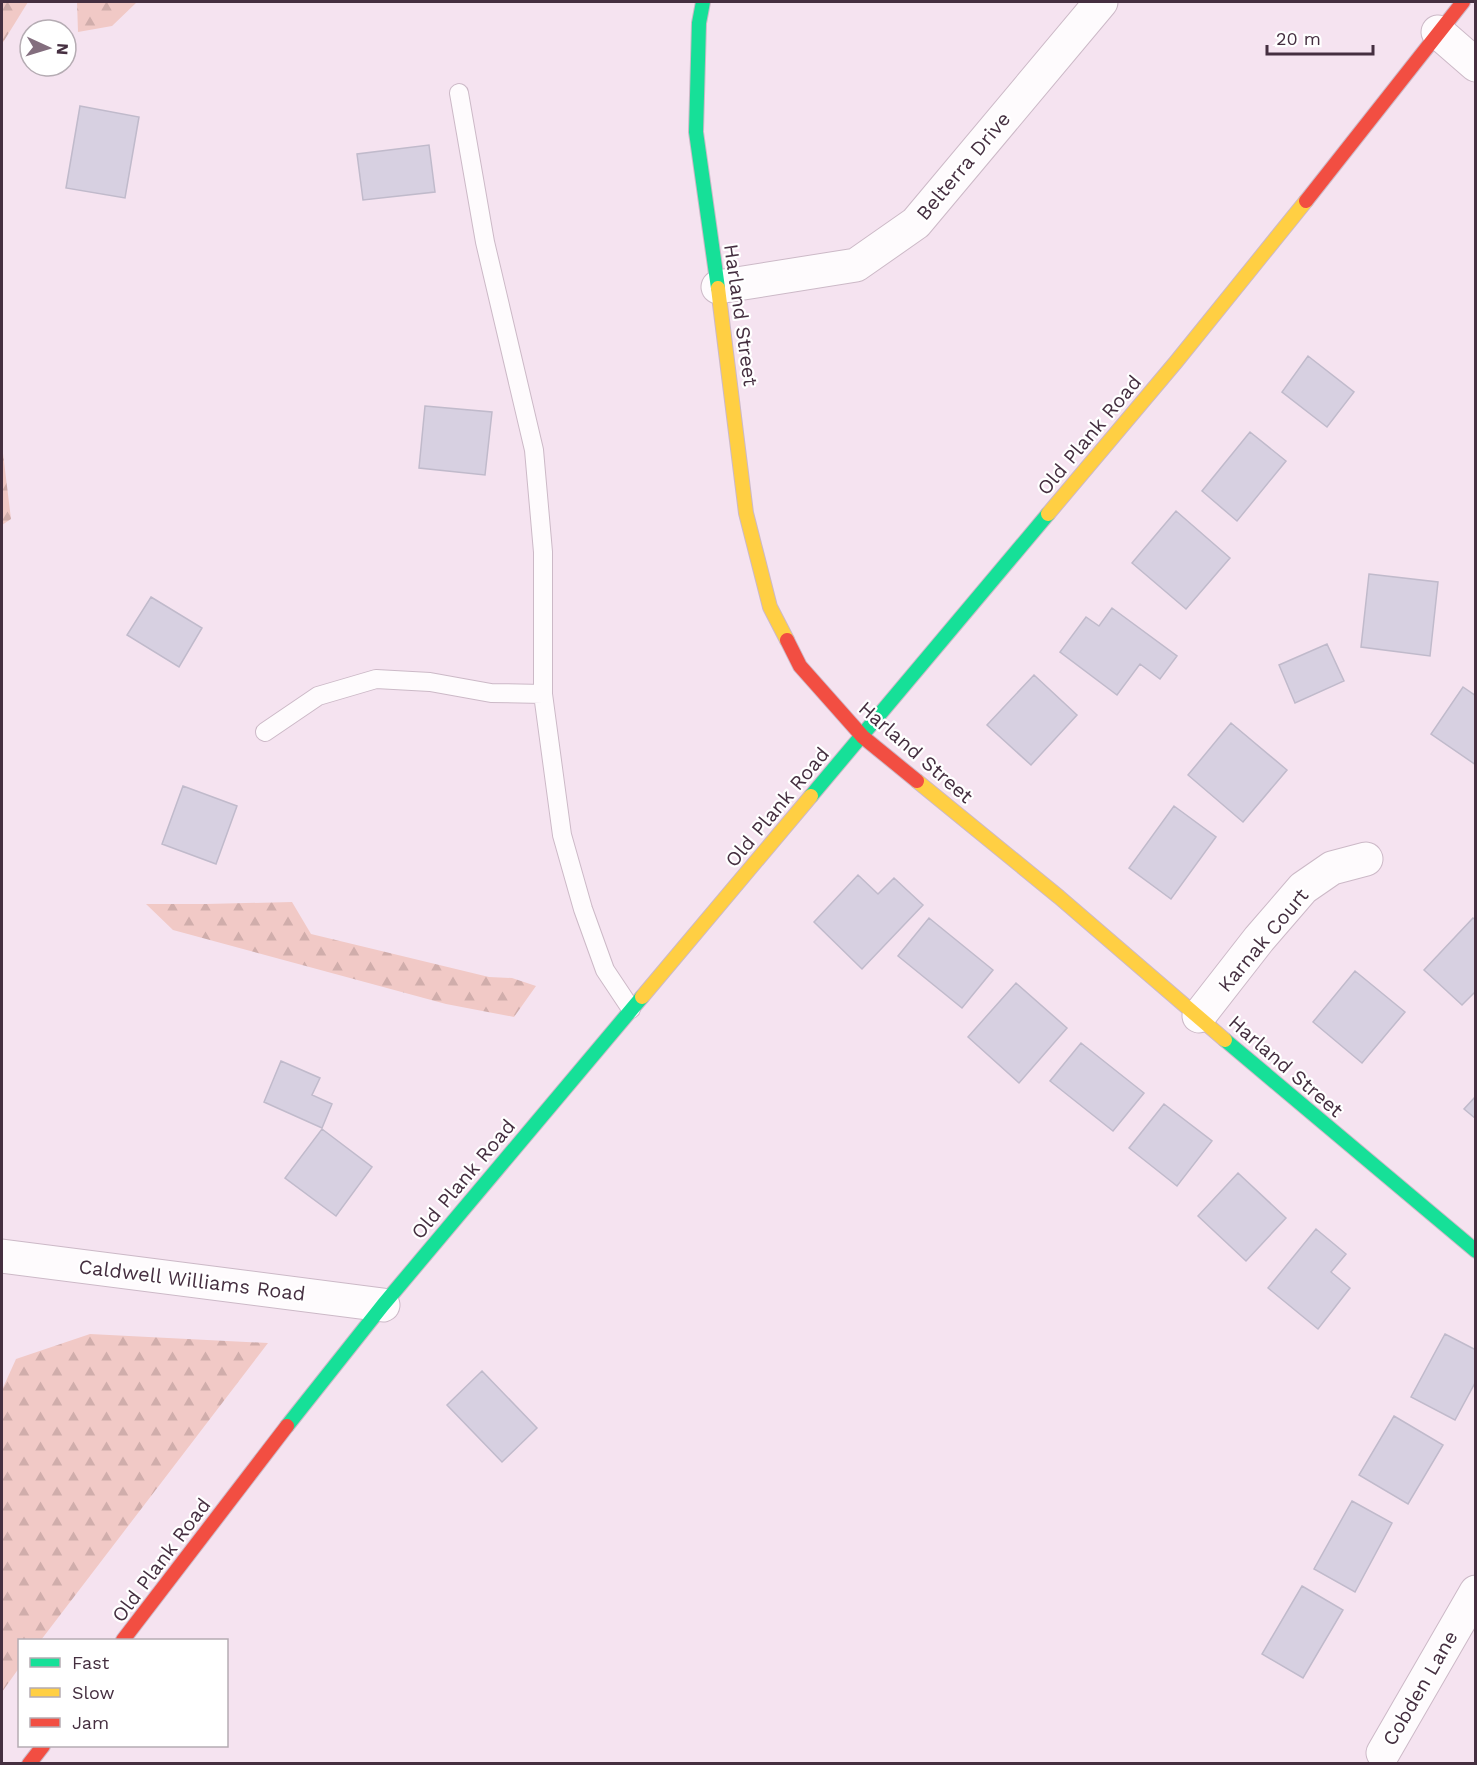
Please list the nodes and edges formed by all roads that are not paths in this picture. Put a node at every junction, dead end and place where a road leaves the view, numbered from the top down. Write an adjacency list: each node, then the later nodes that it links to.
1 (703, 2): 7 (street, Harland Street)
2 (1101, 2): 7 (street, Belterra Drive)
3 (1463, 2): 4 (street, Old Plank Road)
4 (1438, 32): 5 (street); 10 (street, Old Plank Road)
5 (1476, 65)
6 (459, 93): 8 (lane)
7 (718, 287): 10 (street, Harland Street)
8 (543, 694): 9 (lane); 12 (lane)
9 (265, 732)
10 (863, 737): 12 (street, Old Plank Road); 13 (street, Harland Street)
11 (1366, 859): 13 (street, Karnak Court)
12 (631, 1009): 16 (street, Old Plank Road)
13 (1198, 1016): 14 (street, Harland Street)
14 (1476, 1251)
15 (2, 1256): 16 (street, Caldwell Williams Road)
16 (383, 1305): 18 (street, Old Plank Road)
17 (1476, 1593): 20 (street, Cobden Lane)
18 (125, 1639)
19 (42, 1747): 21 (street)
20 (1383, 1753)
21 (29, 1764)

